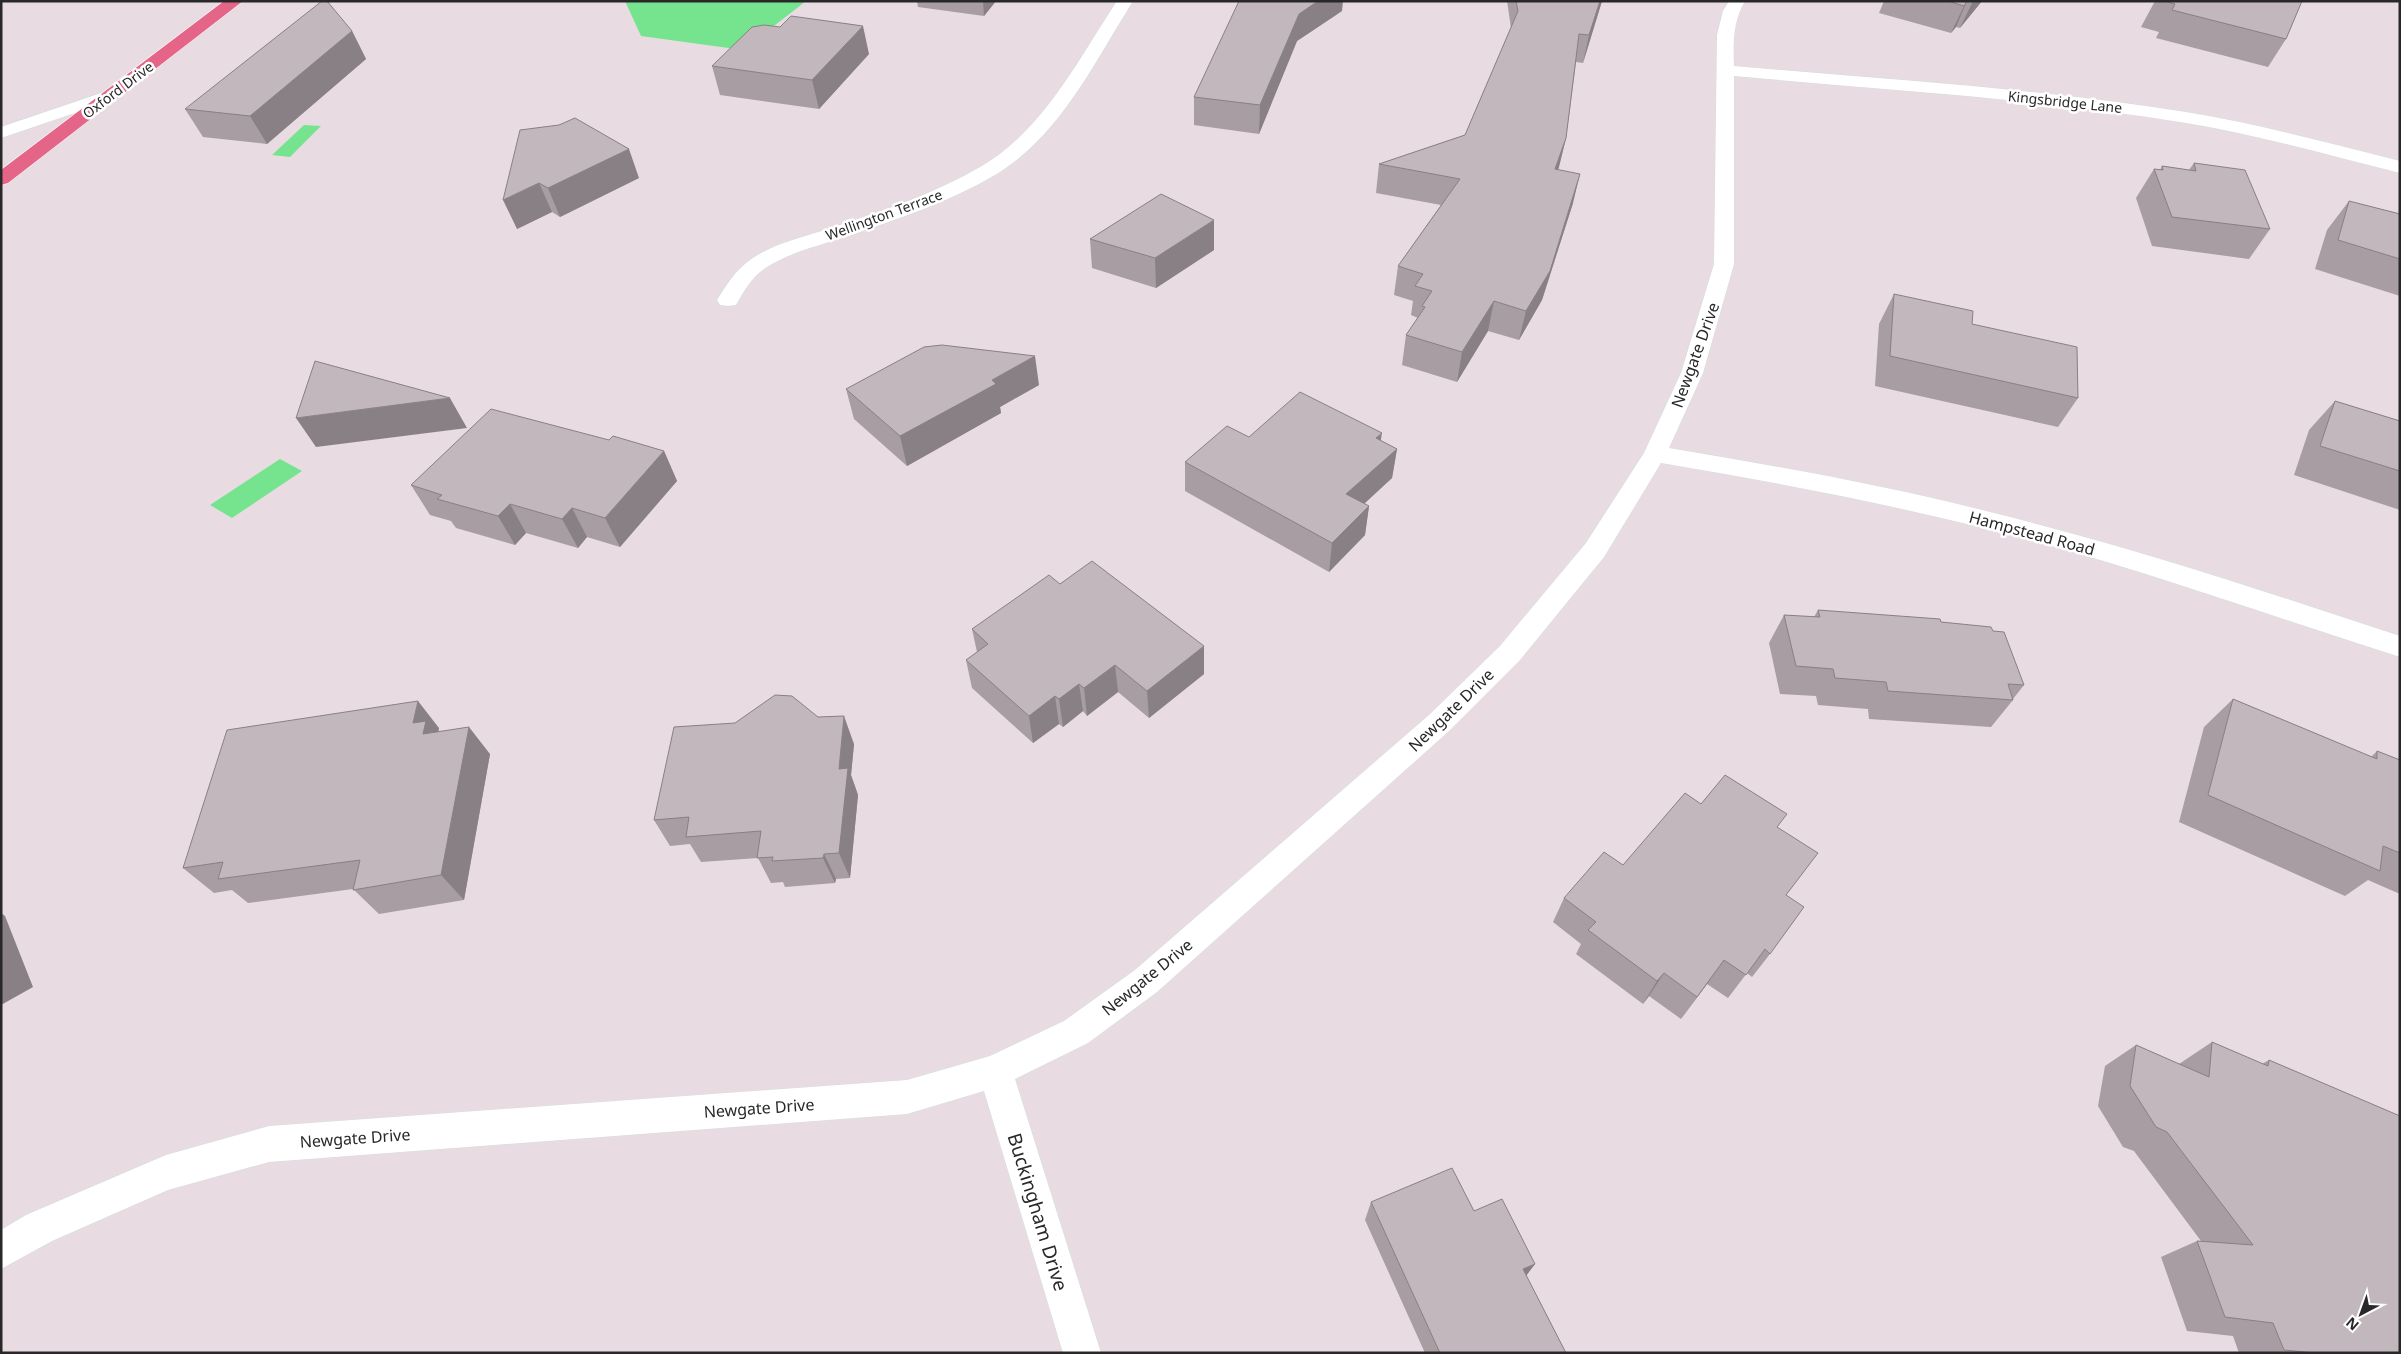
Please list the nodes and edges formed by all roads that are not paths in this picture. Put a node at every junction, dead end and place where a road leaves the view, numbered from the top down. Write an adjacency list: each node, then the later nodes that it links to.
1 (235, 1): 5 (main road, Oxford Drive)
2 (1125, 1): 9 (street, Wellington Terrace)
3 (1737, 1): 4 (street, Newgate Drive)
4 (1725, 70): 7 (street, Kingsbridge Lane); 10 (street, Newgate Drive)
5 (113, 94): 6 (street); 8 (main road, Oxford Drive)
6 (1, 133)
7 (2400, 167)
8 (1, 180)
9 (728, 300)
10 (1655, 454): 11 (street, Hampstead Road); 12 (street, Newgate Drive)
11 (2400, 647)
12 (995, 1071): 13 (street, Newgate Drive); 14 (street, Buckingham Drive)
13 (1, 1251)
14 (1082, 1353)

